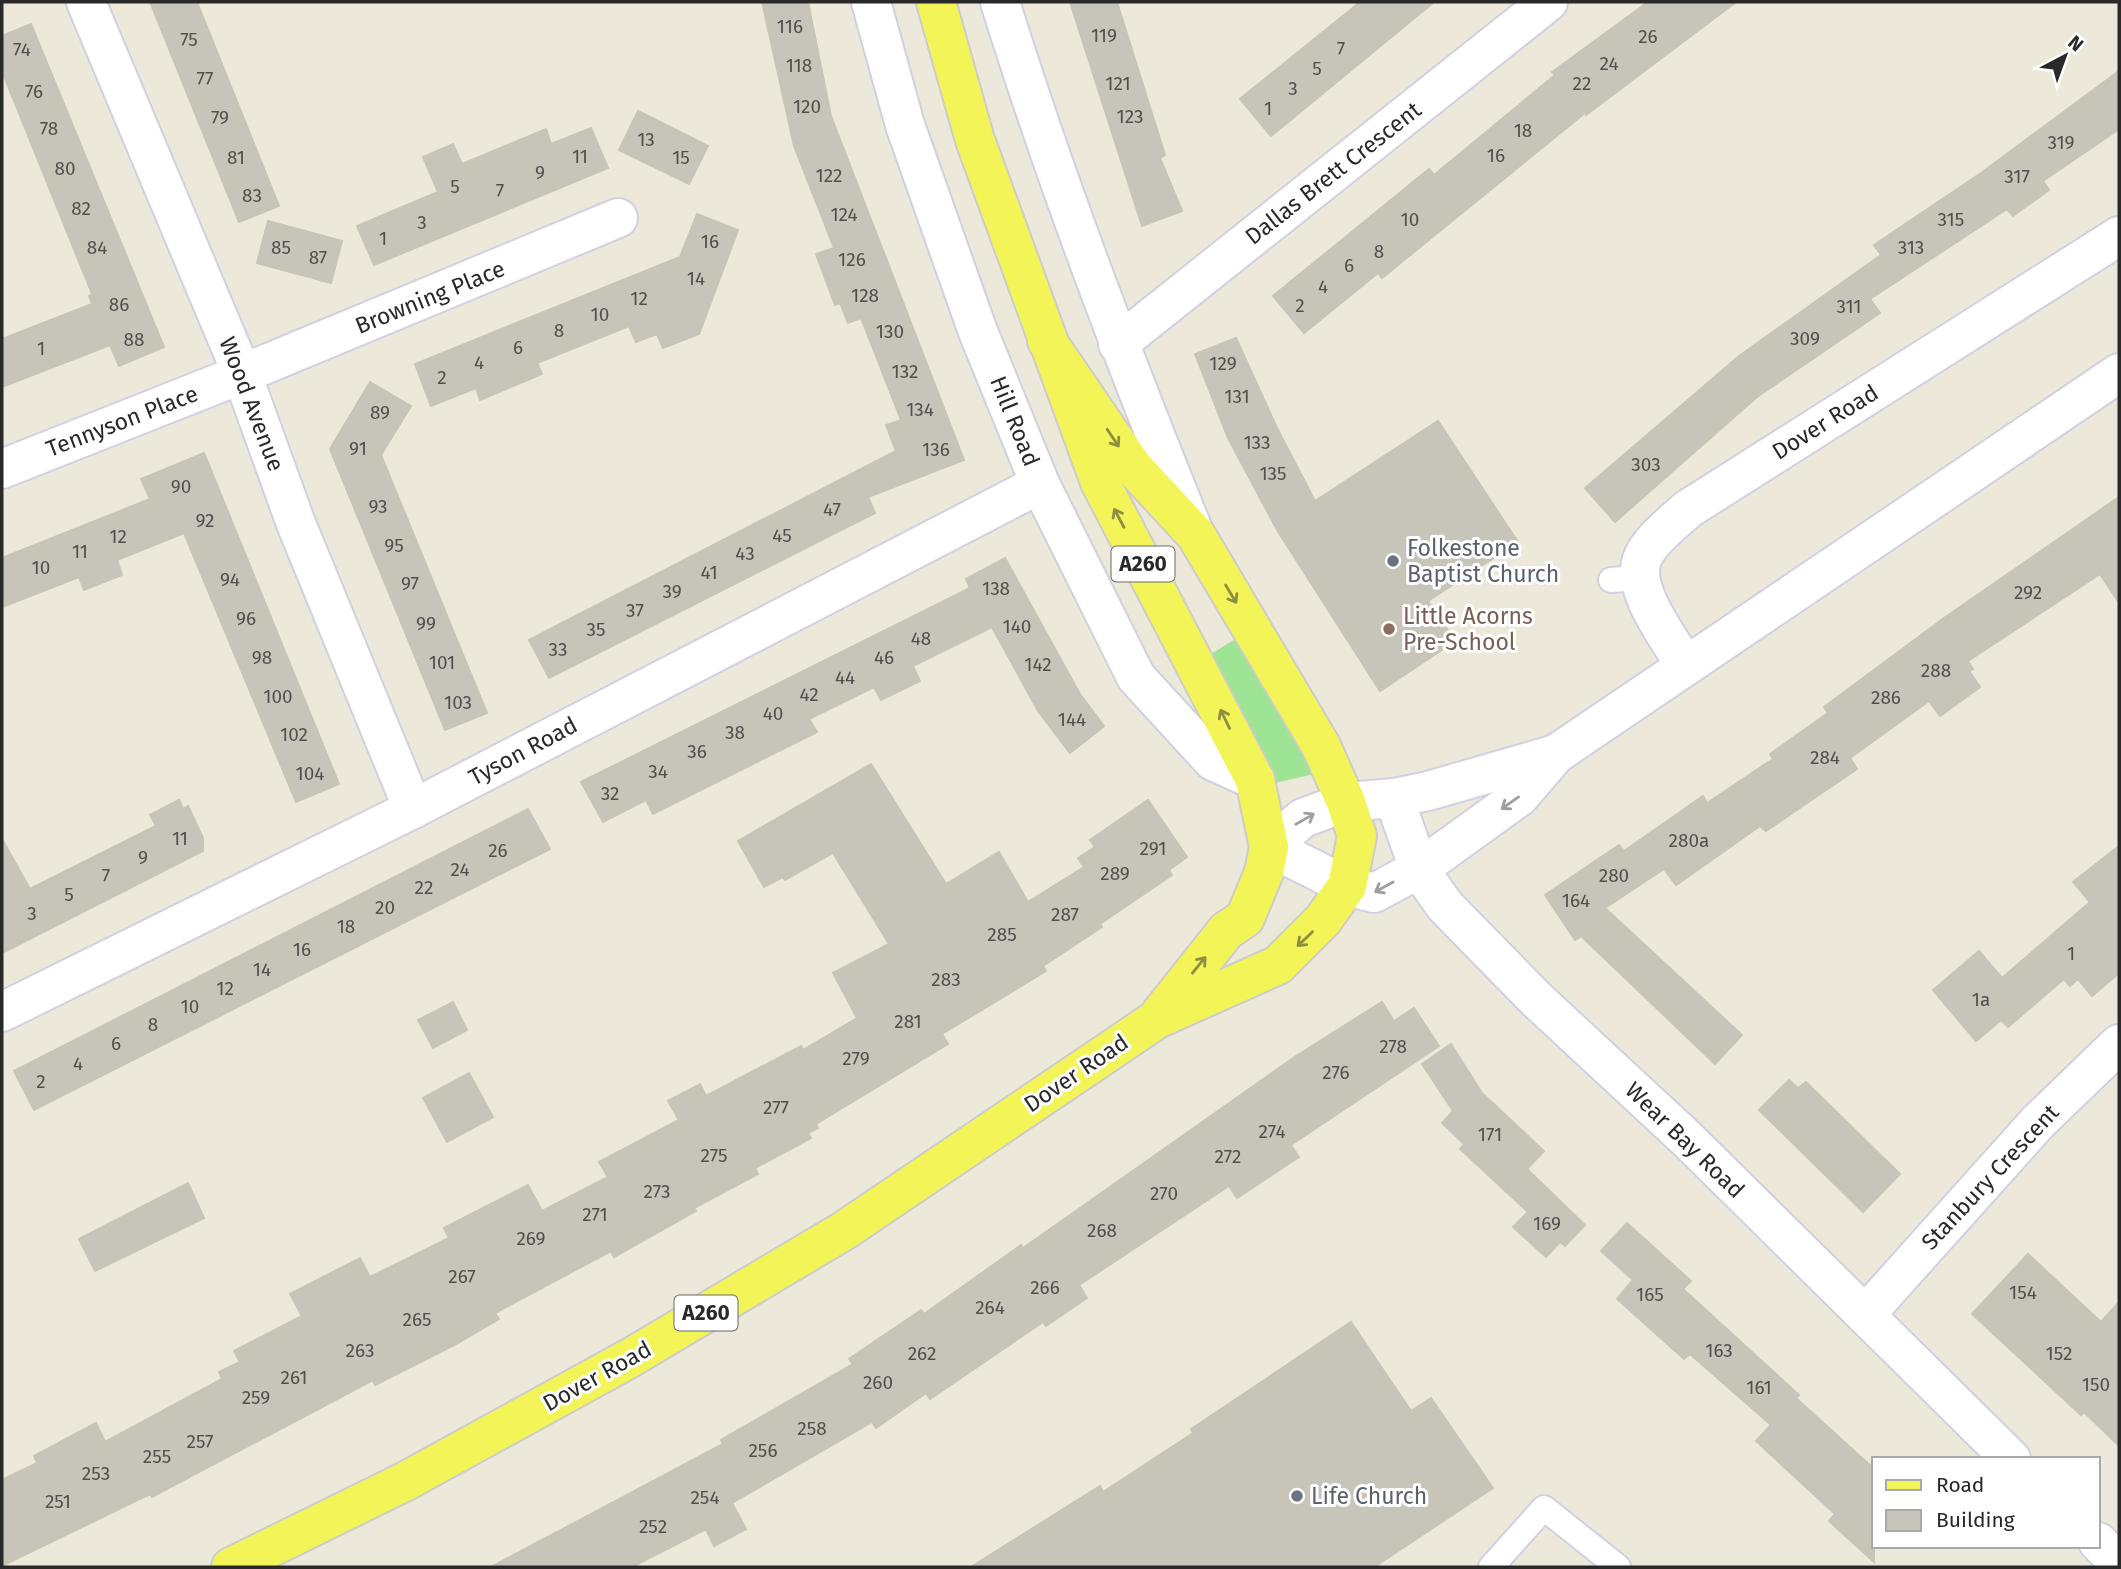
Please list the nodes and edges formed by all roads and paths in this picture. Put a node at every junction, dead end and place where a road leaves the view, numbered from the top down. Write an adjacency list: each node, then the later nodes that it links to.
1 (86, 2): 11 (street, Wood Avenue)
2 (871, 2): 13 (street, Hill Road)
3 (936, 2): 8 (main road, A260)
4 (1000, 2): 9 (street)
5 (1548, 2): 9 (street, Dallas Brett Crescent)
6 (618, 218): 11 (street, Browning Place)
7 (2119, 236): 15 (street, Dover Road)
8 (1047, 341): 14 (main road, A260, one-way to 14); 17 (main road, A260, one-way to 8)
9 (1118, 344): 14 (street)
10 (2119, 373): 15 (street)
11 (242, 374): 12 (street, Tennyson Place); 20 (street, Wood Avenue)
12 (2, 469)
13 (1041, 484): 17 (street, Hill Road); 20 (street, Tyson Road)
14 (1196, 536): 19 (main road, A260, one-way to 19)
15 (1685, 664): 16 (street)
16 (1556, 754): 18 (street); 22 (street, one-way to 22)
17 (1255, 780): 21 (main road, A260)
18 (1394, 798): 19 (street); 22 (street, Wear Bay Road)
19 (1346, 802): 21 (street, one-way to 19); 23 (main road, A260)
20 (413, 809): 24 (street, Tyson Road)
21 (1269, 846): 23 (street); 25 (main road, A260, one-way to 21)
22 (1419, 869): 23 (street, one-way to 23); 27 (street, Wear Bay Road)
23 (1348, 886): 25 (main road, A260, one-way to 25)
24 (2, 1012)
25 (1157, 1018): 31 (main road, Dover Road / A260)
26 (2119, 1044): 27 (street, Stanbury Crescent)
27 (1865, 1315): 28 (street, Wear Bay Road)
28 (2009, 1457)
29 (2100, 1544): 30 (street)
30 (2119, 1563)
31 (231, 1567)
32 (1492, 1567): 33 (lane)
33 (1618, 1567)

